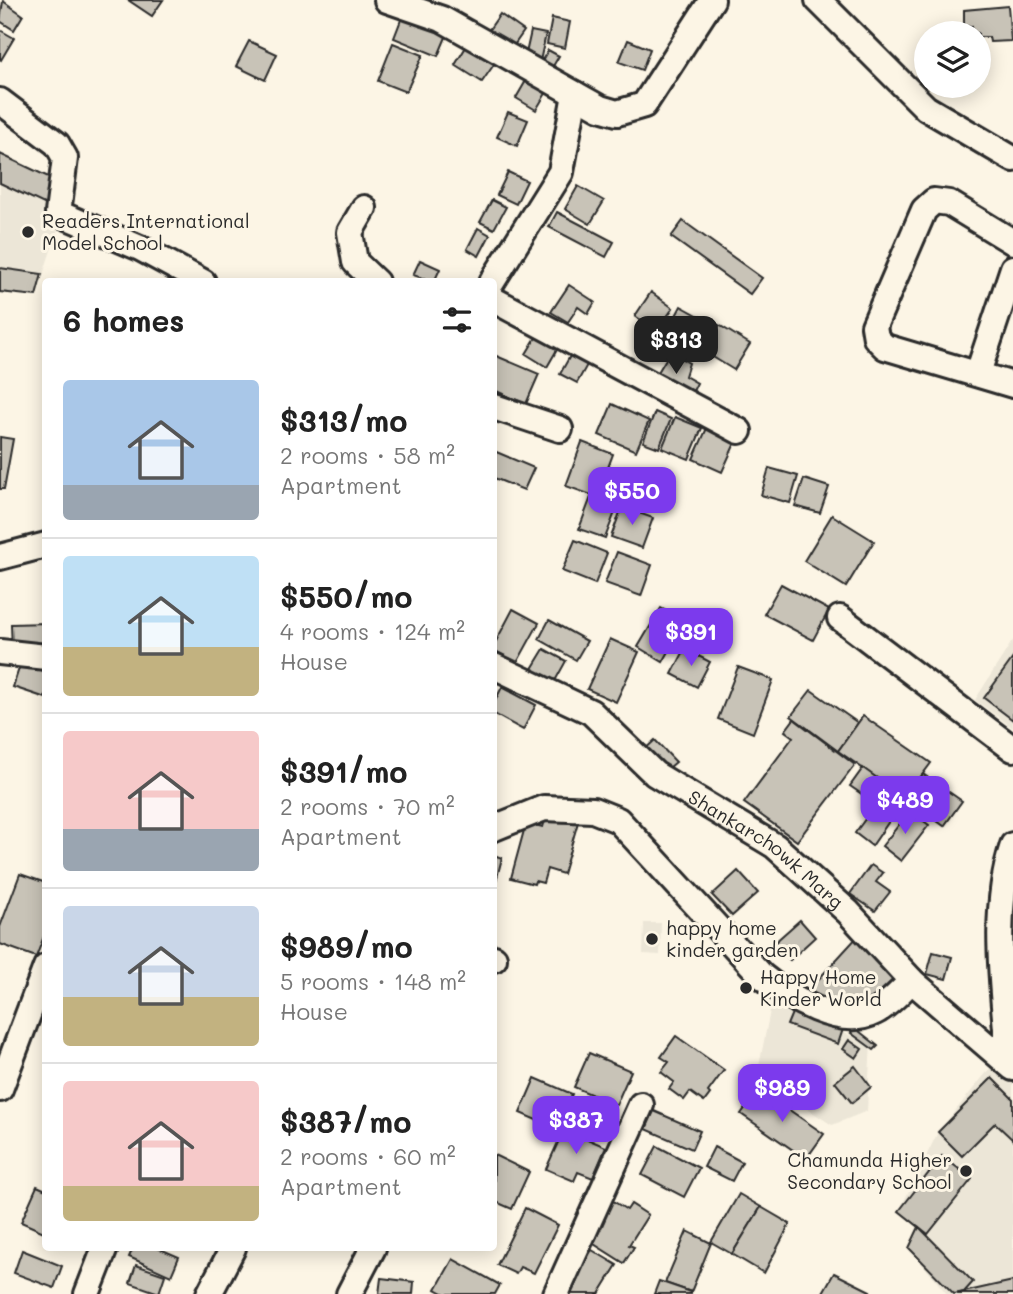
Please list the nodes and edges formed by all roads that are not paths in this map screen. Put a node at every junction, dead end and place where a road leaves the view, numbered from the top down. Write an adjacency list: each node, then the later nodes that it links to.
1 (387, 0): 4 (street)
2 (712, 0): 4 (street)
3 (818, 0): 6 (street)
4 (575, 94): 12 (street)
5 (0, 101): 10 (street)
6 (1013, 159)
7 (364, 208): 11 (street)
8 (1013, 242): 14 (street)
9 (1013, 268): 14 (street)
10 (196, 278)
11 (372, 278)
12 (495, 278)
13 (497, 302): 18 (street)
14 (978, 373): 15 (street)
15 (1013, 385)
16 (497, 408): 17 (street)
17 (559, 429)
18 (739, 431)
19 (42, 546): 20 (street)
20 (0, 557)
21 (840, 618): 25 (street)
22 (0, 652): 23 (street)
23 (42, 657)
24 (497, 667): 29 (street, Shankarchowk Marg)
25 (1013, 749)
26 (497, 827): 29 (street)
27 (1013, 845): 30 (street)
28 (42, 978): 31 (street)
29 (912, 981): 30 (street, Shankarchowk Marg)
30 (1011, 1066)
31 (0, 1089)
32 (641, 1105): 39 (street)
33 (104, 1251): 36 (street)
34 (231, 1251): 37 (street)
35 (371, 1251): 38 (street)
36 (87, 1294)
37 (209, 1294)
38 (349, 1294)
39 (555, 1294)

